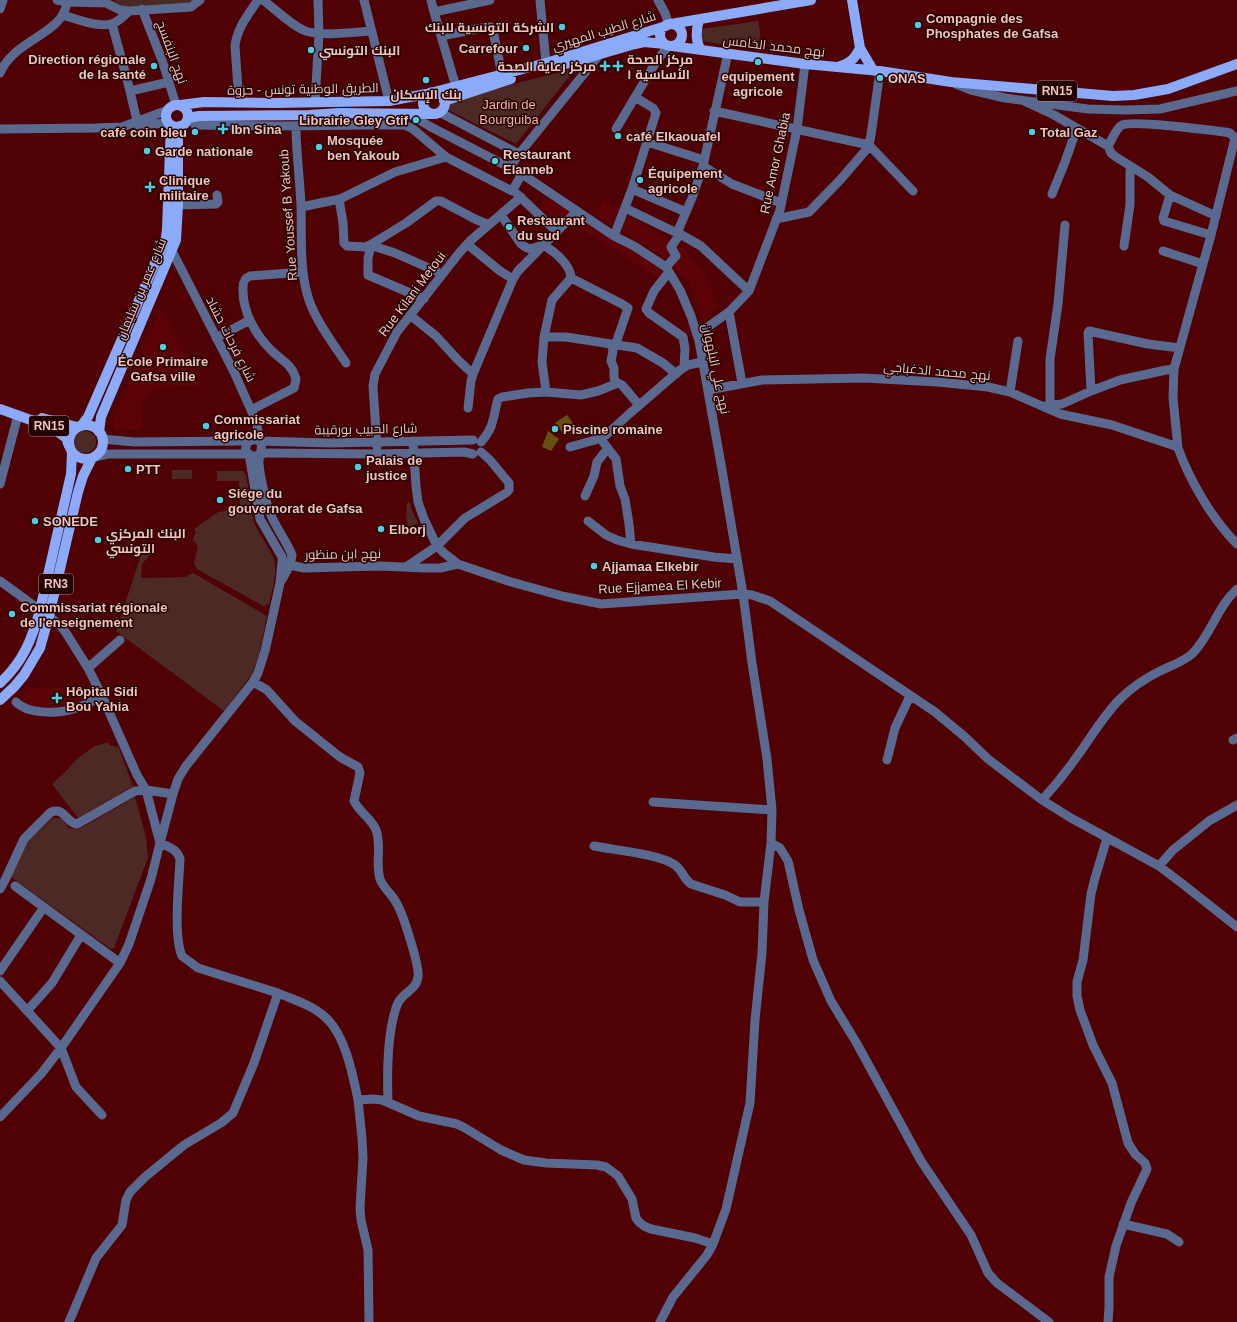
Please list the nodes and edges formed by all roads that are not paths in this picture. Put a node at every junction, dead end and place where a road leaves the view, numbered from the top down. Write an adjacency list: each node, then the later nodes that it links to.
1 (3, 0): 15 (street)
2 (57, 0): 14 (street)
3 (200, 0): 16 (street)
4 (258, 0): 49 (street)
5 (263, 0): 24 (street)
6 (318, 0): 24 (street)
7 (364, 0): 23 (street)
8 (431, 0): 18 (street)
9 (490, 0): 18 (street)
10 (540, 0): 31 (street)
11 (658, 0): 22 (street)
12 (811, 0): 20 (main road, شارع الطيب المهيري)
13 (852, 0): 27 (main road)
14 (67, 2): 17 (street); 19 (street)
15 (0, 9)
16 (142, 9): 17 (street); 38 (street, نهج البنفسج)
17 (128, 11): 21 (street)
18 (434, 12): 25 (street)
19 (63, 15): 21 (street); 36 (street)
20 (699, 20): 22 (main road, شارع الطيب المهيري); 28 (main road)
21 (112, 24): 41 (street)
22 (669, 25): 26 (main road); 26 (main road); 31 (main road, شارع الطيب المهيري)
23 (372, 31): 24 (street); 46 (street)
24 (319, 34): 48 (street)
25 (441, 36): 37 (street); 40 (street)
26 (668, 45): 28 (main road, نهج محمد الخامس / RN15); 30 (main road, شارع الطيب المهيري); 44 (street)
27 (860, 48): 34 (main road); 35 (main road)
28 (700, 49): 29 (main road, نهج محمد الخامس / RN15)
29 (728, 53): 32 (main road, نهج محمد الخامس / RN15); 51 (street)
30 (600, 54): 47 (main road, شارع الطيب المهيري); 65 (street)
31 (546, 63): 37 (main road, شارع الطيب المهيري)
32 (805, 64): 34 (main road, نهج محمد الخامس / RN15); 61 (street, Rue Amor Ghabia)
33 (1237, 64): 39 (main road, RN15)
34 (837, 67): 35 (main road, نهج محمد الخامس / RN15)
35 (877, 70): 39 (main road, RN15); 63 (street)
36 (0, 73)
37 (502, 75): 40 (main road, شارع الطيب المهيري)
38 (169, 82): 41 (street); 50 (street, نهج البنفسج)
39 (951, 82): 45 (street)
40 (456, 87): 43 (main road, شارع الطيب المهيري)
41 (130, 91): 55 (street)
42 (1237, 91): 45 (street)
43 (430, 93): 46 (main road, الطريق الوطنية تونس - حزوة); 47 (main road); 52 (main road)
44 (635, 97): 58 (street); 62 (street)
45 (1022, 100): 59 (street)
46 (389, 101): 48 (main road, الطريق الوطنية تونس - حزوة)
47 (444, 101): 52 (main road)
48 (315, 102): 49 (main road, الطريق الوطنية تونس - حزوة)
49 (239, 103): 50 (main road, الطريق الوطنية تونس - حزوة)
50 (175, 107): 54 (main road); 55 (street); 56 (main road)
51 (714, 111): 61 (street); 67 (street)
52 (436, 113): 53 (main road, الطريق الوطنية تونس - حزوة); 65 (street)
53 (409, 114): 54 (main road, الطريق الوطنية تونس - حزوة); 69 (street, نهج علي البلهوان)
54 (192, 121): 56 (main road); 57 (street)
55 (135, 124): 56 (street); 60 (street)
56 (173, 125): 80 (main road, شارع عمر بن سليمان); 135 (main road, شارع عمر بن سليمان)
57 (296, 126): 66 (street); 81 (street, Rue Youssef B Yakoub)
58 (616, 128)
59 (1077, 128): 64 (street); 74 (street)
60 (0, 129)
61 (796, 129): 63 (street); 79 (street, Rue Amor Ghabia)
62 (647, 142): 67 (street); 71 (street)
63 (869, 144): 73 (street); 87 (street)
64 (1108, 146): 68 (street); 86 (street)
65 (518, 154): 69 (street)
66 (446, 157): 72 (street); 78 (street)
67 (704, 163): 79 (street); 84 (street)
68 (1130, 166): 76 (street); 97 (street)
69 (510, 167): 70 (street, نهج علي البلهوان)
70 (522, 174): 72 (street); 83 (street, نهج علي البلهوان)
71 (632, 189): 82 (street); 84 (street)
72 (512, 191): 77 (street)
73 (913, 191)
74 (1052, 194)
75 (217, 195): 80 (street)
76 (1170, 195): 86 (street); 92 (street)
77 (520, 197): 85 (street, Rue Kilani Metoui); 90 (street)
78 (339, 199): 81 (street); 95 (street)
79 (781, 203): 87 (street, Rue Amor Ghabia)
80 (178, 205): 98 (main road, شارع عمر بن سليمان)
81 (301, 207): 102 (street, Rue Youssef B Yakoub)
82 (625, 208): 91 (street); 93 (street)
83 (577, 211): 90 (street); 93 (street, نهج علي البلهوان)
84 (686, 212): 91 (street)
85 (501, 215): 88 (street, Rue Kilani Metoui); 96 (street)
86 (1216, 216): 92 (street)
87 (776, 219): 106 (street, Rue Amor Ghabia)
88 (489, 224): 94 (street, Rue Kilani Metoui); 95 (street)
89 (1065, 225): 130 (street)
90 (556, 231): 96 (street)
91 (678, 233): 101 (street); 106 (street)
92 (1211, 235): 100 (street)
93 (614, 236): 101 (street, نهج علي البلهوان)
94 (467, 244): 103 (street, Rue Kilani Metoui); 105 (street)
95 (371, 245): 103 (street); 107 (street)
96 (543, 245): 104 (street); 105 (street)
97 (1124, 246)
98 (172, 251): 113 (street, شارع فرحات حشاد); 136 (main road, شارع عمر بن سليمان)
99 (1163, 251): 100 (street)
100 (1203, 264): 116 (street)
101 (668, 270): 111 (street, نهج علي البلهوان); 119 (street)
102 (303, 272): 110 (street); 118 (street, Rue Youssef B Yakoub)
103 (442, 274): 107 (street, Rue Kilani Metoui)
104 (571, 278): 112 (street); 115 (street)
105 (513, 279): 121 (street)
106 (749, 291): 108 (street, Rue Amor Ghabia)
107 (424, 299): 109 (street, Rue Kilani Metoui)
108 (729, 312): 111 (street, Rue Amor Ghabia); 124 (street)
109 (410, 315): 121 (street); 143 (street, Rue Kilani Metoui)
110 (250, 320): 113 (street); 133 (street)
111 (697, 333): 117 (street, نهج علي البلهوان)
112 (544, 337): 115 (street); 127 (street)
113 (216, 338): 133 (street, شارع فرحات حشاد)
114 (1018, 341): 128 (street)
115 (613, 345): 122 (street); 123 (street)
116 (1180, 348): 120 (street); 126 (street)
117 (702, 362): 119 (street); 125 (street, نهج علي البلهوان)
118 (346, 363)
119 (684, 367): 122 (street)
120 (1174, 369): 126 (street); 146 (street)
121 (474, 374): 131 (street)
122 (676, 374): 129 (street)
123 (616, 383): 127 (street); 129 (street)
124 (742, 383): 125 (street, نهج محمد الدغباجي); 128 (street, نهج محمد الدغباجي)
125 (708, 390): 162 (street, نهج علي البلهوان)
126 (1091, 391): 130 (street)
127 (546, 392): 140 (street)
128 (1010, 392): 130 (street, نهج محمد الدغباجي)
129 (638, 405): 137 (street)
130 (1047, 406): 146 (street, نهج محمد الدغباجي)
131 (468, 408)
132 (0, 409): 134 (main road, RN15)
133 (251, 410): 138 (street, شارع فرحات حشاد)
134 (18, 415): 135 (main road, RN15); 147 (main road, RN15); 156 (street)
135 (79, 426): 136 (main road); 147 (main road)
136 (101, 435): 141 (street, شارع الحبيب بورقيبة); 155 (main road)
137 (600, 438): 144 (street); 145 (street)
138 (255, 440): 142 (street, شارع الحبيب بورقيبة); 143 (street, شارع الحبيب بورقيبة); 150 (street); 151 (street)
139 (413, 441): 140 (street, شارع الحبيب بورقيبة); 143 (street, شارع الحبيب بورقيبة); 153 (street, Rue Ejjamea El Kebir)
140 (477, 441): 148 (street); 148 (street)
141 (178, 442): 142 (street, شارع الحبيب بورقيبة); 149 (street)
142 (213, 442): 154 (street)
143 (377, 442): 152 (street, Rue Kilani Metoui)
144 (570, 447)
145 (608, 448): 157 (street); 159 (street)
146 (1178, 448): 160 (street)
147 (71, 451): 155 (main road); 169 (main road, RN3)
148 (477, 453): 153 (street, شارع الحبيب بورقيبة); 161 (street)
149 (178, 454): 154 (street); 155 (street)
150 (249, 454): 151 (street); 154 (street); 163 (street)
151 (259, 454): 152 (street, شارع الحبيب بورقيبة); 163 (street)
152 (377, 454): 153 (street, شارع الحبيب بورقيبة)
153 (414, 454): 161 (street, Rue Ejjamea El Kebir)
154 (213, 455)
155 (93, 457): 170 (main road, RN3)
156 (0, 484)
157 (585, 496)
158 (588, 521): 159 (street)
159 (632, 544): 162 (street)
160 (1237, 544)
161 (437, 546): 164 (street, Rue Ejjamea El Kebir); 165 (street)
162 (737, 559): 168 (street, نهج علي البلهوان)
163 (286, 564): 165 (street, نهج ابن منظور); 173 (street)
164 (458, 564): 165 (street, نهج ابن منظور); 168 (street, Rue Ejjamea El Kebir)
165 (406, 567)
166 (0, 581): 169 (street)
167 (1237, 589): 182 (street)
168 (742, 594): 176 (street, Rue Ejjamea El Kebir); 185 (street, نهج علي البلهوان)
169 (40, 610): 170 (street); 174 (main road, RN3)
170 (49, 616): 172 (street); 177 (main road, RN3)
171 (120, 640): 172 (street)
172 (88, 668): 175 (street)
173 (253, 682): 181 (street); 204 (street)
174 (0, 683)
175 (102, 696): 178 (street); 180 (street)
176 (910, 696): 179 (street); 182 (street, Rue Ejjamea El Kebir)
177 (0, 700)
178 (16, 702)
179 (888, 760)
180 (146, 790): 181 (street); 188 (street); 192 (street)
181 (173, 794): 188 (street)
182 (1042, 800): 186 (street, Rue Ejjamea El Kebir)
183 (653, 802): 185 (street)
184 (1237, 805): 190 (street)
185 (772, 810): 187 (street, نهج علي البلهوان)
186 (1108, 838): 190 (street, Rue Ejjamea El Kebir); 207 (street)
187 (771, 843): 193 (street, نهج علي البلهوان); 213 (street)
188 (160, 844): 197 (street); 200 (street)
189 (594, 846): 193 (street)
190 (1159, 866): 195 (street, Rue Ejjamea El Kebir)
191 (15, 886): 194 (street)
192 (0, 889)
193 (764, 902): 209 (street, نهج علي البلهوان)
194 (44, 907): 196 (street); 198 (street)
195 (1237, 927)
196 (81, 935): 197 (street); 201 (street)
197 (120, 964): 202 (street)
198 (0, 971)
199 (0, 981): 201 (street)
200 (278, 993): 203 (street); 210 (street)
201 (27, 1011): 202 (street)
202 (61, 1048): 205 (street); 206 (street)
203 (358, 1100): 204 (street); 211 (street)
204 (388, 1102): 209 (street)
205 (102, 1115)
206 (0, 1117)
207 (1123, 1224): 208 (street); 214 (street)
208 (1179, 1242)
209 (713, 1244): 212 (street, نهج علي البلهوان)
210 (70, 1322)
211 (369, 1322)
212 (660, 1322)
213 (1049, 1322)
214 (1108, 1322)

